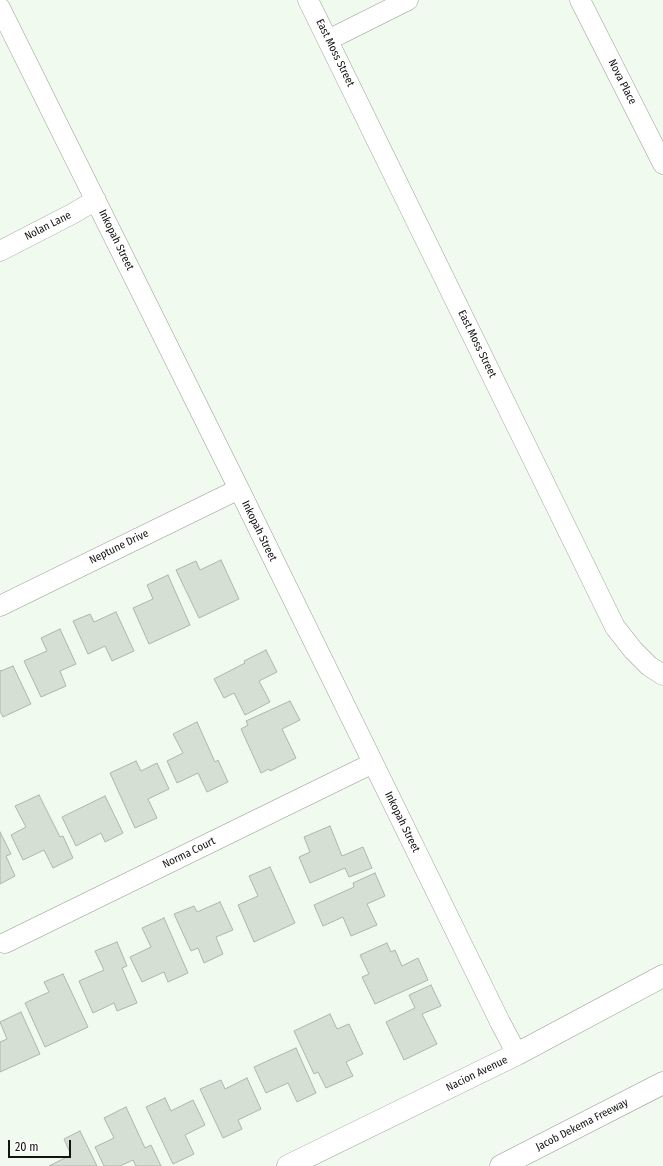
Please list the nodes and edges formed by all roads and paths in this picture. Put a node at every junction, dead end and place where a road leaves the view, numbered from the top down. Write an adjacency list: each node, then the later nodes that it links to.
1 (308, 0): 5 (street, East Moss Street)
2 (408, 0): 5 (street)
3 (580, 0): 6 (street, Nova Place)
4 (0, 8): 7 (street, Inkopah Street)
5 (328, 40): 11 (street, East Moss Street)
6 (663, 164)
7 (96, 200): 8 (street, Nolan Lane); 9 (street, Inkopah Street)
8 (0, 251)
9 (239, 489): 10 (street, Neptune Drive); 12 (street, Inkopah Street)
10 (0, 606)
11 (663, 675)
12 (373, 763): 13 (street, Norma Court); 15 (street, Inkopah Street)
13 (5, 943)
14 (663, 976): 15 (main road, Nacion Avenue)
15 (517, 1054): 19 (main road, Nacion Avenue)
16 (663, 1066): 18 (main road)
17 (663, 1083): 18 (main road, Jacob Dekema Freeway)
18 (558, 1138): 20 (main road, Jacob Dekema Freeway)
19 (288, 1166)
20 (500, 1166)

